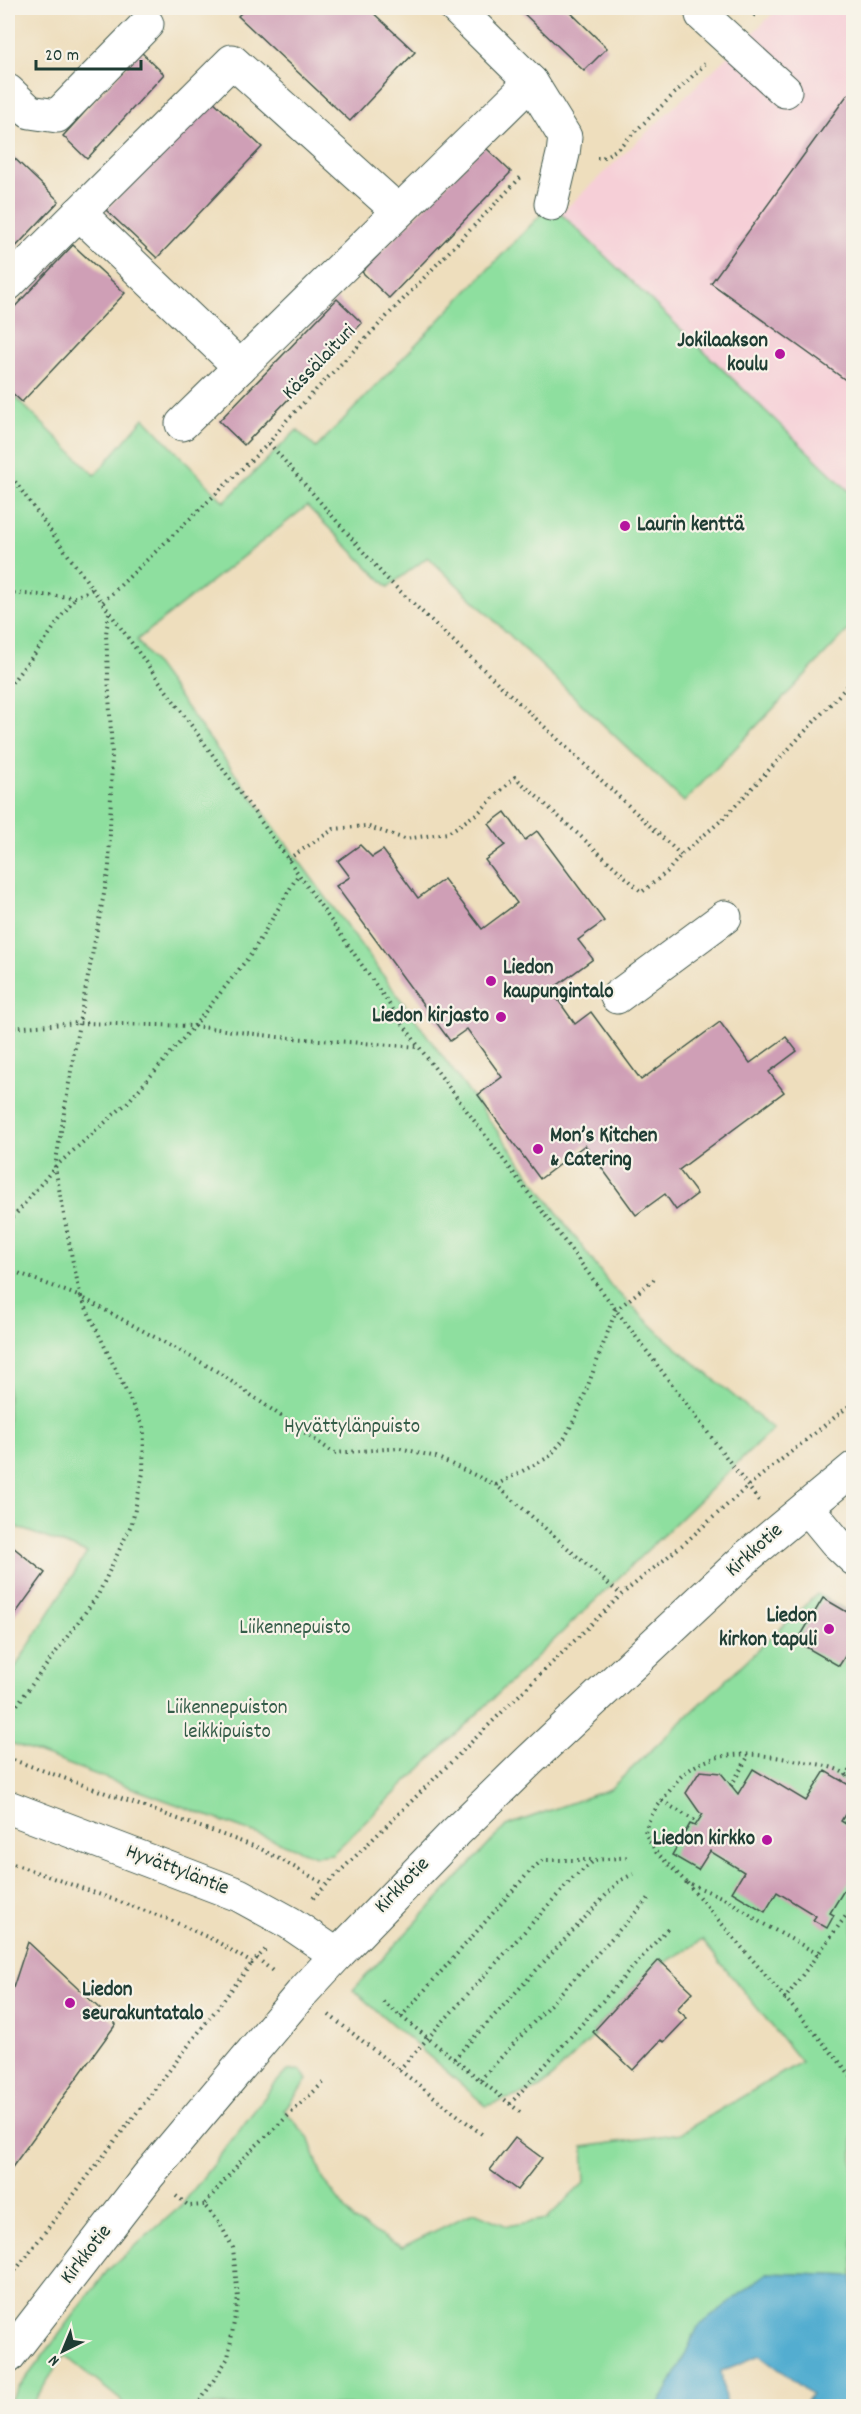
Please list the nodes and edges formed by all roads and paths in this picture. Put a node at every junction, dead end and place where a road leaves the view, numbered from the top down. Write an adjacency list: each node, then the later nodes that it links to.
1 (456, 8): 6 (street)
2 (709, 8): 5 (street)
3 (761, 8): 5 (path)
4 (147, 24): 7 (street)
5 (729, 40): 8 (street); 9 (path)
6 (531, 82): 9 (street); 11 (street)
7 (8, 91)
8 (784, 91)
9 (563, 154): 10 (street); 16 (path, Kässälaituri)
10 (551, 204)
11 (398, 212): 12 (street); 14 (street)
12 (79, 213): 13 (street); 14 (street)
13 (8, 284)
14 (240, 367): 15 (street)
15 (182, 424)
16 (269, 443): 21 (path, Kässälaituri); 25 (path)
17 (8, 472): 18 (path)
18 (93, 589): 20 (path); 21 (path)
19 (8, 593): 20 (path)
20 (75, 597): 24 (path)
21 (103, 602): 22 (path)
22 (109, 613): 26 (path); 30 (path)
23 (854, 679): 25 (path)
24 (8, 687)
25 (681, 855): 26 (path)
26 (288, 859): 27 (path)
27 (298, 875): 31 (path); 33 (path)
28 (725, 917): 29 (street)
29 (617, 997)
30 (79, 1023): 31 (path); 32 (path); 34 (path)
31 (194, 1026): 33 (path); 34 (path)
32 (8, 1028)
33 (419, 1047): 39 (path)
34 (55, 1167): 35 (path); 38 (path)
35 (8, 1221)
36 (8, 1269): 38 (path)
37 (657, 1277): 39 (path)
38 (81, 1297): 42 (path); 48 (path)
39 (616, 1310): 42 (path); 43 (path)
40 (854, 1402): 43 (path)
41 (854, 1468): 44 (street, Kirkkotie)
42 (496, 1485): 47 (path)
43 (748, 1486): 45 (path); 47 (path)
44 (807, 1507): 45 (street, Kirkkotie); 46 (street)
45 (780, 1528): 71 (street, Kirkkotie)
46 (854, 1559)
47 (621, 1595): 64 (path)
48 (8, 1717)
49 (749, 1755): 52 (path); 55 (path); 56 (path)
50 (8, 1758): 64 (path)
51 (854, 1765): 52 (path)
52 (848, 1774): 53 (path); 54 (path)
53 (842, 1781)
54 (854, 1781)
55 (731, 1786)
56 (662, 1801): 58 (path); 63 (path)
57 (8, 1807): 71 (street, Hyvättyläntie)
58 (697, 1822)
59 (630, 1857): 60 (path)
60 (594, 1860): 78 (path); 79 (path)
61 (8, 1862): 73 (path)
62 (633, 1874): 80 (path)
63 (686, 1882): 70 (path); 75 (path)
64 (326, 1884): 65 (path)
65 (313, 1898)
66 (649, 1898): 83 (path)
67 (854, 1905): 70 (path)
68 (670, 1926): 85 (path)
69 (273, 1942): 72 (path)
70 (818, 1954): 75 (path)
71 (337, 1955): 89 (street, Kirkkotie)
72 (257, 1958): 73 (path); 74 (path)
73 (252, 1963): 88 (path)
74 (279, 1975)
75 (784, 2000): 82 (path)
76 (384, 2002): 78 (path)
77 (326, 2013): 81 (path)
78 (401, 2017): 79 (path)
79 (427, 2039): 80 (path); 81 (path)
80 (454, 2059): 83 (path)
81 (399, 2070): 87 (path)
82 (854, 2079)
83 (480, 2080): 85 (path)
84 (324, 2082): 90 (path)
85 (510, 2104): 86 (path)
86 (520, 2112)
87 (483, 2135)
88 (8, 2280)
89 (8, 2357)
90 (197, 2406)

